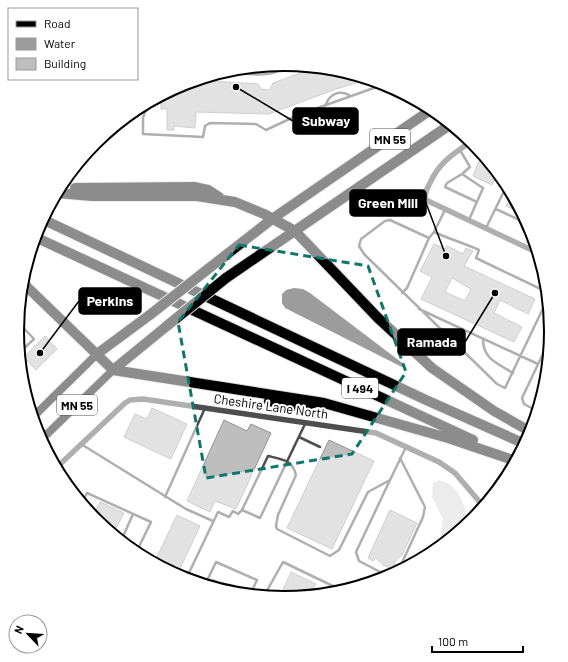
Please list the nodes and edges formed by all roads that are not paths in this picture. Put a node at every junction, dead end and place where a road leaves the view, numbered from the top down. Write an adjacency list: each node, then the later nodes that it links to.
1 (268, 72): 2 (lane)
2 (246, 74)
3 (374, 87): 4 (lane)
4 (350, 95): 5 (lane); 5 (lane)
5 (326, 104): 6 (lane)
6 (145, 112)
7 (426, 113): 19 (highway, MN 55)
8 (445, 128): 24 (highway, MN 55)
9 (466, 146): 10 (street)
10 (460, 150): 11 (lane); 17 (street)
11 (462, 174): 16 (lane); 16 (lane)
12 (67, 188): 15 (highway)
13 (504, 193): 18 (lane)
14 (64, 194): 15 (highway)
15 (224, 200): 19 (highway)
16 (477, 202): 21 (lane)
17 (445, 210): 21 (street); 25 (lane)
18 (496, 210): 20 (lane); 23 (lane)
19 (272, 219): 24 (highway); 37 (highway, MN 55, bridge)
20 (519, 220)
21 (469, 221): 23 (street)
22 (48, 223): 50 (highway, I 494)
23 (486, 229): 28 (street)
24 (295, 231): 41 (highway, MN 55, bridge); 47 (highway)
25 (434, 232): 26 (lane); 30 (lane)
26 (429, 238): 31 (lane); 31 (lane)
27 (41, 240): 56 (highway, I 494)
28 (531, 250)
29 (28, 287): 37 (highway)
30 (541, 289)
31 (402, 293): 32 (lane)
32 (416, 308): 35 (lane); 42 (lane)
33 (543, 309): 39 (lane)
34 (24, 329): 36 (lane)
35 (483, 339): 39 (lane); 42 (lane)
36 (25, 347)
37 (98, 354): 41 (highway); 45 (main road, MN 55)
38 (543, 354): 40 (lane)
39 (521, 356): 40 (lane); 42 (lane)
40 (538, 364): 44 (lane)
41 (113, 370): 48 (main road, MN 55); 55 (highway)
42 (513, 373)
43 (205, 408): 46 (street, Cheshire Lane North); 51 (street, Cheshire Lane North); 61 (lane)
44 (532, 408)
45 (37, 412)
46 (306, 422): 49 (lane); 52 (street, Cheshire Lane North)
47 (525, 428)
48 (46, 435)
49 (299, 437): 53 (lane); 57 (lane)
50 (519, 441)
51 (81, 444): 58 (street, Cheshire Lane North); 61 (lane)
52 (406, 446): 54 (lane); 62 (street, Cheshire Lane North)
53 (320, 447)
54 (400, 458): 59 (lane); 68 (lane)
55 (510, 458)
56 (511, 458)
57 (287, 460): 59 (lane); 63 (lane); 63 (lane)
58 (61, 464)
59 (390, 480): 69 (lane)
60 (85, 497): 64 (lane)
61 (165, 497): 65 (lane)
62 (479, 502)
63 (242, 510): 65 (lane)
64 (134, 514): 66 (lane); 67 (lane)
65 (212, 521): 70 (lane)
66 (124, 535)
67 (139, 546)
68 (402, 562)
69 (380, 572)
70 (189, 573)
71 (208, 579): 73 (lane)
72 (334, 586): 74 (lane)
73 (253, 589)
74 (267, 590)

